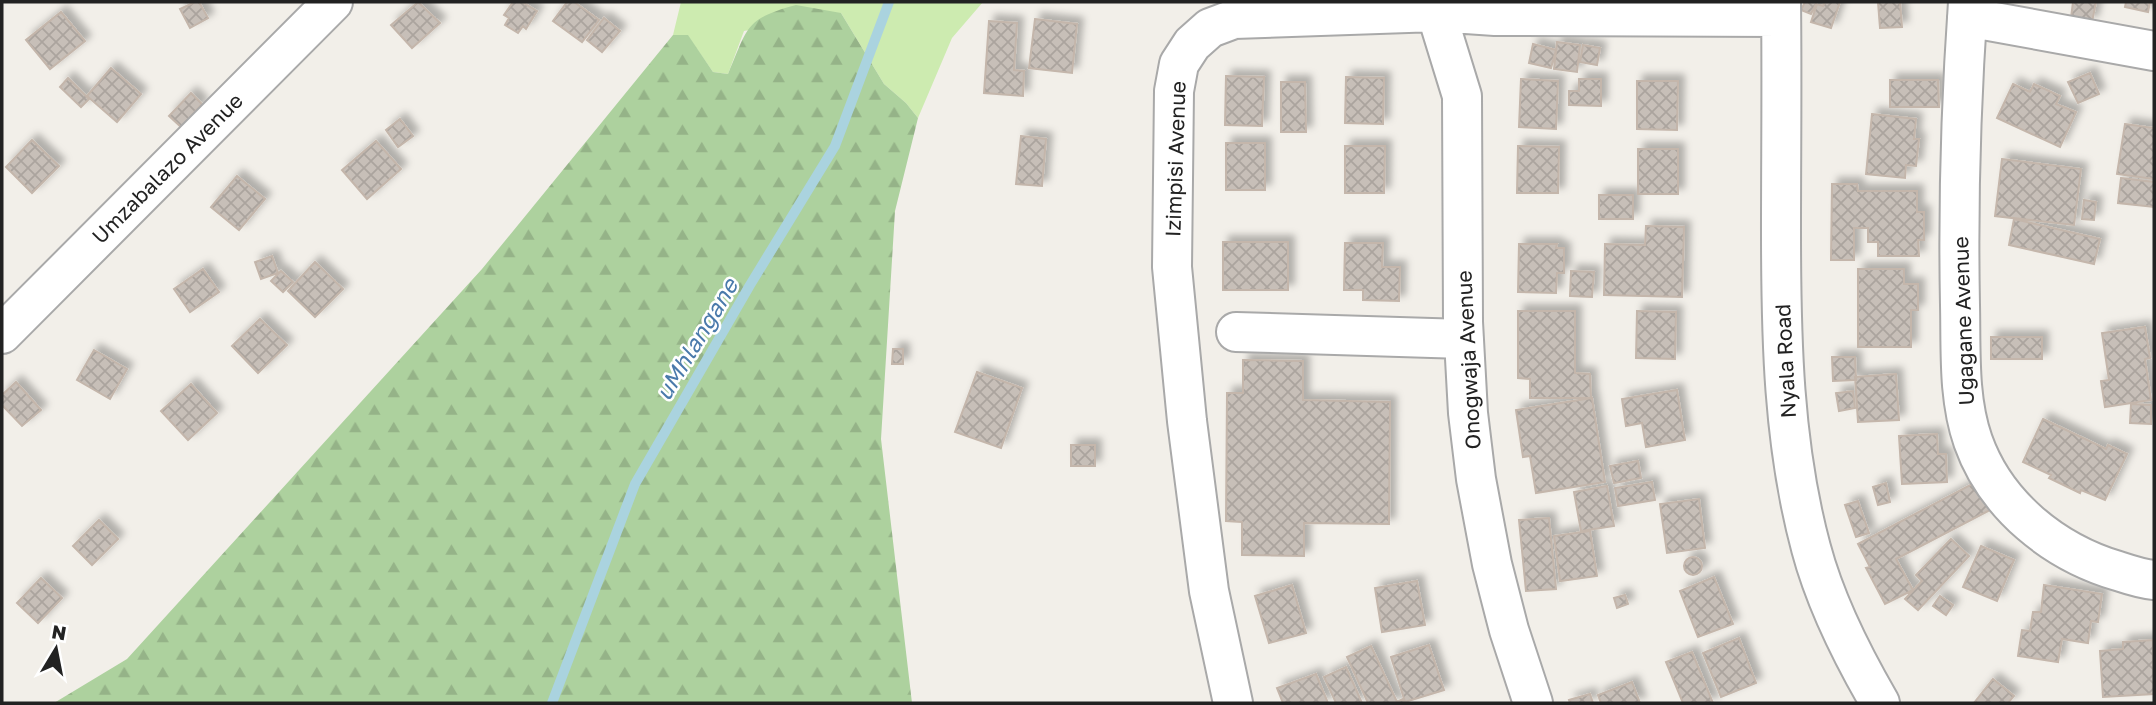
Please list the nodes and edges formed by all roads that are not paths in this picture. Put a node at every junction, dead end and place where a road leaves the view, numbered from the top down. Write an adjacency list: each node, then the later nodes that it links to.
1 (333, 2): 8 (street, Umzabalazo Avenue)
2 (1435, 7): 3 (street, Izimpisi Avenue); 5 (street, Izimpisi Avenue); 9 (street, Onogwaja Avenue)
3 (1781, 9): 13 (street, Nyala Road)
4 (1967, 9): 6 (street); 10 (street, Ugagane Avenue)
5 (1222, 11): 11 (street, Izimpisi Avenue)
6 (2154, 51)
7 (1236, 332): 9 (street)
8 (2, 334)
9 (1464, 339): 12 (street, Onogwaja Avenue)
10 (2154, 580)
11 (1233, 703)
12 (1533, 703)
13 (1880, 703)

